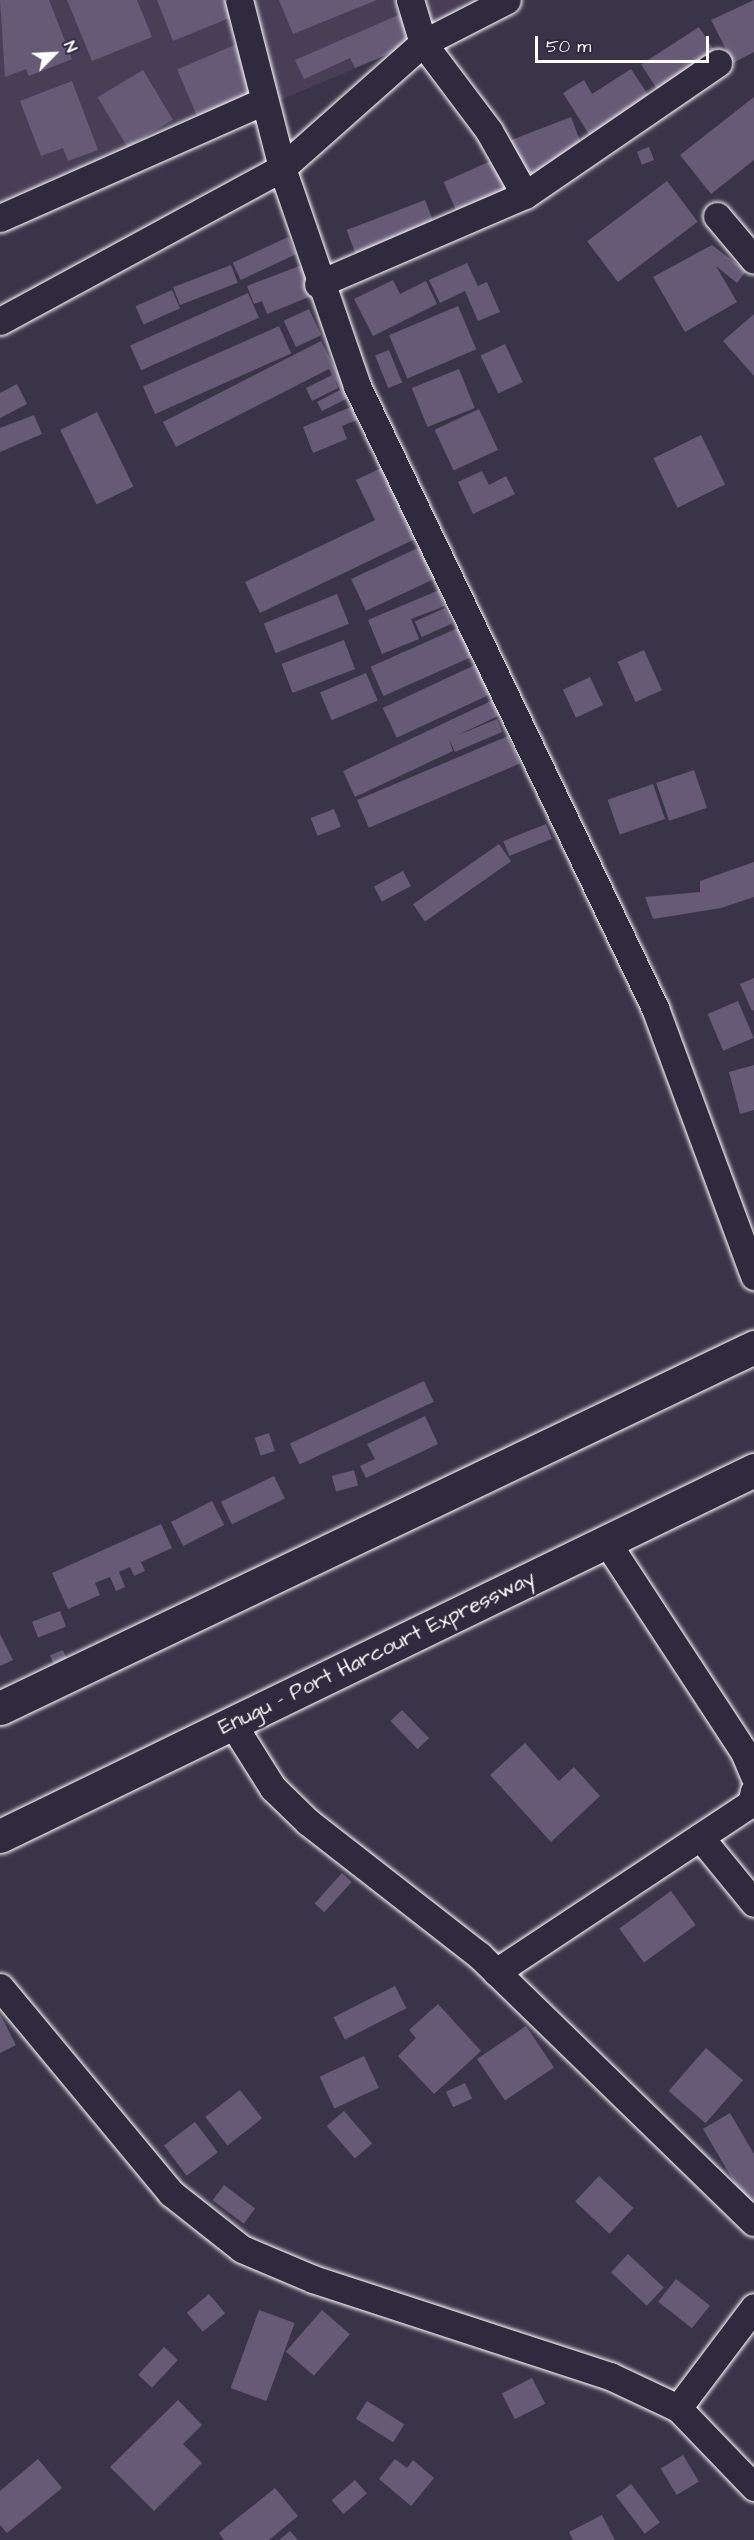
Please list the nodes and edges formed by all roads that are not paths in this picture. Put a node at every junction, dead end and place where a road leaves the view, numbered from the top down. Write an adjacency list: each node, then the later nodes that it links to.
1 (238, 0): 6 (street)
2 (410, 0): 4 (street)
3 (507, 0): 4 (street)
4 (423, 43): 7 (street); 8 (street)
5 (718, 63): 8 (street)
6 (264, 101): 7 (street); 10 (street)
7 (282, 168): 12 (street); 13 (street)
8 (525, 195): 12 (street)
9 (717, 216): 11 (street)
10 (0, 218)
11 (754, 260)
12 (318, 284): 14 (street)
13 (0, 321)
14 (754, 1276)
15 (754, 1347): 18 (highway)
16 (754, 1470): 17 (highway, Enugu - Port Harcourt Expressway)
17 (606, 1542): 19 (highway, Enugu - Port Harcourt Expressway); 20 (street)
18 (0, 1708)
19 (232, 1723): 22 (highway, Enugu - Port Harcourt Expressway); 25 (street)
20 (754, 1776)
21 (754, 1791): 23 (street)
22 (0, 1836)
23 (700, 1837): 24 (street); 25 (street)
24 (754, 1903)
25 (496, 1972): 27 (street)
26 (0, 1987): 29 (street)
27 (754, 2222)
28 (754, 2307): 29 (street)
29 (678, 2408): 30 (street)
30 (754, 2487)

